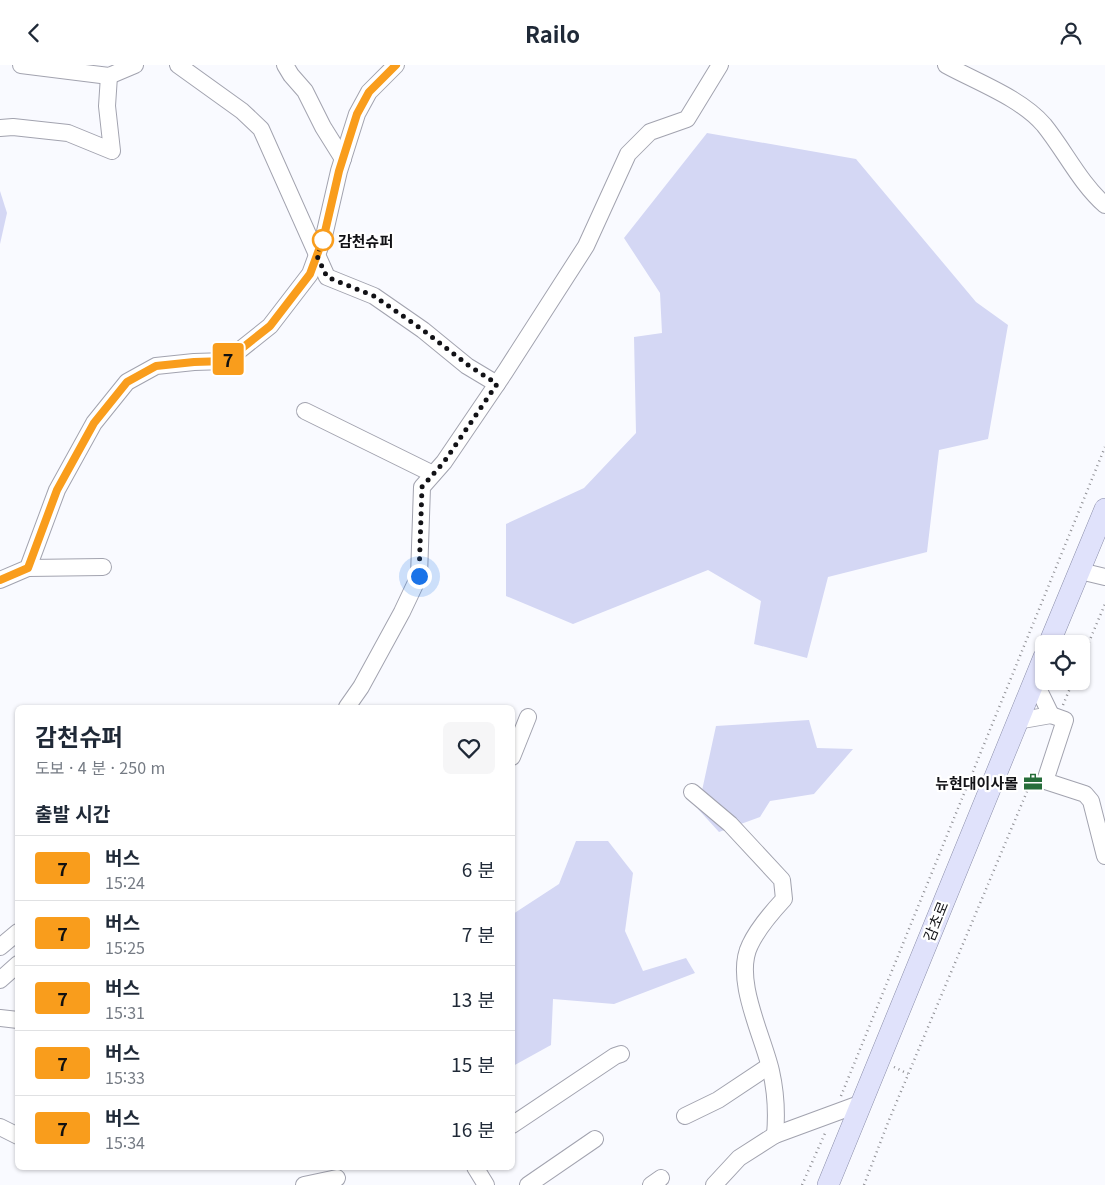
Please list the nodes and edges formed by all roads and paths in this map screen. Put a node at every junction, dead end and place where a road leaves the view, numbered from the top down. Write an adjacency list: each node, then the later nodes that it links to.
1 (21, 65): 8 (street)
2 (134, 65): 8 (street)
3 (178, 65): 12 (street)
4 (285, 65): 10 (street)
5 (396, 65): 10 (street)
6 (720, 65): 13 (street)
7 (946, 65): 11 (street)
8 (109, 76): 9 (street)
9 (0, 128)
10 (343, 159): 12 (street)
11 (1105, 205)
12 (317, 256): 13 (street); 19 (street)
13 (497, 384): 16 (street)
14 (305, 411): 16 (street)
15 (1105, 447): 45 (path)
16 (433, 474): 28 (street)
17 (1105, 509): 20 (main road)
18 (103, 567): 19 (street)
19 (28, 568): 22 (street)
20 (1080, 571): 21 (street); 24 (main road)
21 (1105, 577)
22 (0, 580)
23 (1105, 604): 25 (path)
24 (1053, 635)
25 (1090, 640)
26 (1034, 680): 29 (street); 31 (main road, 감초로)
27 (1068, 690): 29 (path)
28 (348, 705)
29 (1054, 716): 31 (street); 35 (street)
30 (528, 717): 32 (street)
31 (1017, 721): 44 (main road, 감초로)
32 (515, 750)
33 (1031, 781): 60 (path)
34 (692, 792): 43 (street)
35 (1105, 856)
36 (15, 934): 37 (street)
37 (0, 947)
38 (15, 967): 39 (street)
39 (0, 980)
40 (0, 1018): 41 (street)
41 (15, 1020)
42 (621, 1054): 47 (street)
43 (770, 1066): 46 (street); 50 (street)
44 (862, 1103): 45 (street); 59 (main road, 감초로)
45 (834, 1113): 50 (street); 58 (path)
46 (685, 1115)
47 (515, 1123)
48 (0, 1127): 49 (street)
49 (15, 1134)
50 (775, 1135): 57 (street)
51 (595, 1139): 56 (street)
52 (477, 1170): 55 (street)
53 (338, 1177): 54 (street)
54 (304, 1185)
55 (486, 1185)
56 (528, 1185)
57 (714, 1185)
58 (802, 1185)
59 (828, 1185)
60 (864, 1185)

